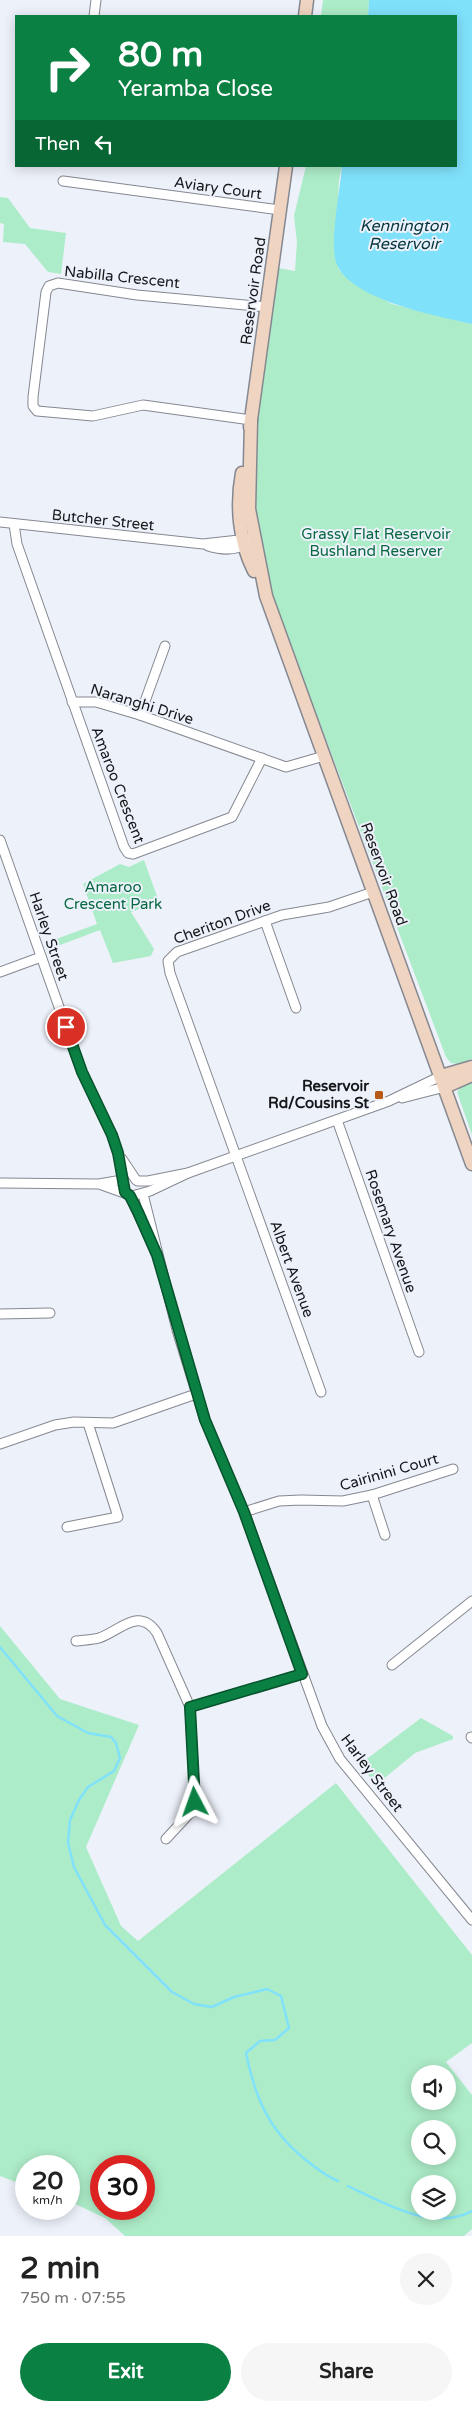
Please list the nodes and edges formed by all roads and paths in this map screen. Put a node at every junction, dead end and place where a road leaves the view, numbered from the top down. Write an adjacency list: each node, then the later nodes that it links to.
1 (96, 0): 3 (street)
2 (307, 0): 4 (main road)
3 (94, 15)
4 (305, 15)
5 (286, 167): 7 (main road, Reservoir Road)
6 (63, 181): 7 (street, Aviary Court)
7 (280, 210): 8 (main road, Reservoir Road)
8 (267, 307): 9 (main road, Reservoir Road); 9 (street, Nabilla Crescent)
9 (251, 420): 12 (main road, Reservoir Road)
10 (0, 522): 11 (street, Butcher Street)
11 (14, 524): 12 (street, Butcher Street); 14 (street, Naranghi Drive)
12 (247, 541): 16 (main road, Reservoir Road)
13 (165, 646): 15 (street)
14 (72, 702): 15 (street, Naranghi Drive); 17 (street, Amaroo Crescent)
15 (140, 715): 17 (street, Naranghi Drive)
16 (324, 756): 17 (street, Naranghi Drive); 19 (main road, Reservoir Road)
17 (262, 758)
18 (0, 840): 21 (street, Harley Street)
19 (373, 892): 20 (street, Cheriton Drive); 26 (main road, Reservoir Road)
20 (265, 921): 23 (street); 29 (street, Cheriton Drive)
21 (41, 957): 22 (street); 28 (street, Harley Street)
22 (0, 972)
23 (296, 1008)
24 (472, 1067): 26 (main road)
25 (472, 1075): 26 (main road)
26 (443, 1082): 27 (street); 30 (main road, Reservoir Road)
27 (337, 1120): 29 (street); 41 (street, Rosemary Avenue)
28 (118, 1153): 32 (street, Harley Street); 33 (street, Harley Street)
29 (237, 1156): 31 (street); 42 (street, Albert Avenue)
30 (472, 1164)
31 (188, 1173): 33 (street); 36 (street)
32 (122, 1180): 33 (street); 35 (street); 37 (street, Harley Street)
33 (137, 1181): 36 (street, Harley Street)
34 (0, 1183): 35 (street)
35 (99, 1184): 37 (street)
36 (143, 1194): 37 (street); 38 (street, Harley Street)
37 (128, 1195): 38 (street, Harley Street)
38 (157, 1255): 43 (street, Harley Street)
39 (50, 1313): 40 (street)
40 (0, 1314)
41 (419, 1352)
42 (321, 1392)
43 (196, 1394): 44 (street); 48 (street, Harley Street)
44 (88, 1423): 45 (street); 49 (street)
45 (0, 1444)
46 (453, 1469): 47 (street, Cairinini Court)
47 (372, 1494): 48 (street, Cairinini Court); 50 (street)
48 (244, 1512): 54 (street, Harley Street)
49 (67, 1527)
50 (385, 1534)
51 (472, 1601): 53 (street)
52 (76, 1641): 55 (street)
53 (392, 1665)
54 (302, 1674): 55 (street); 57 (street, Harley Street)
55 (190, 1707): 56 (street)
56 (166, 1839)
57 (471, 1915)

